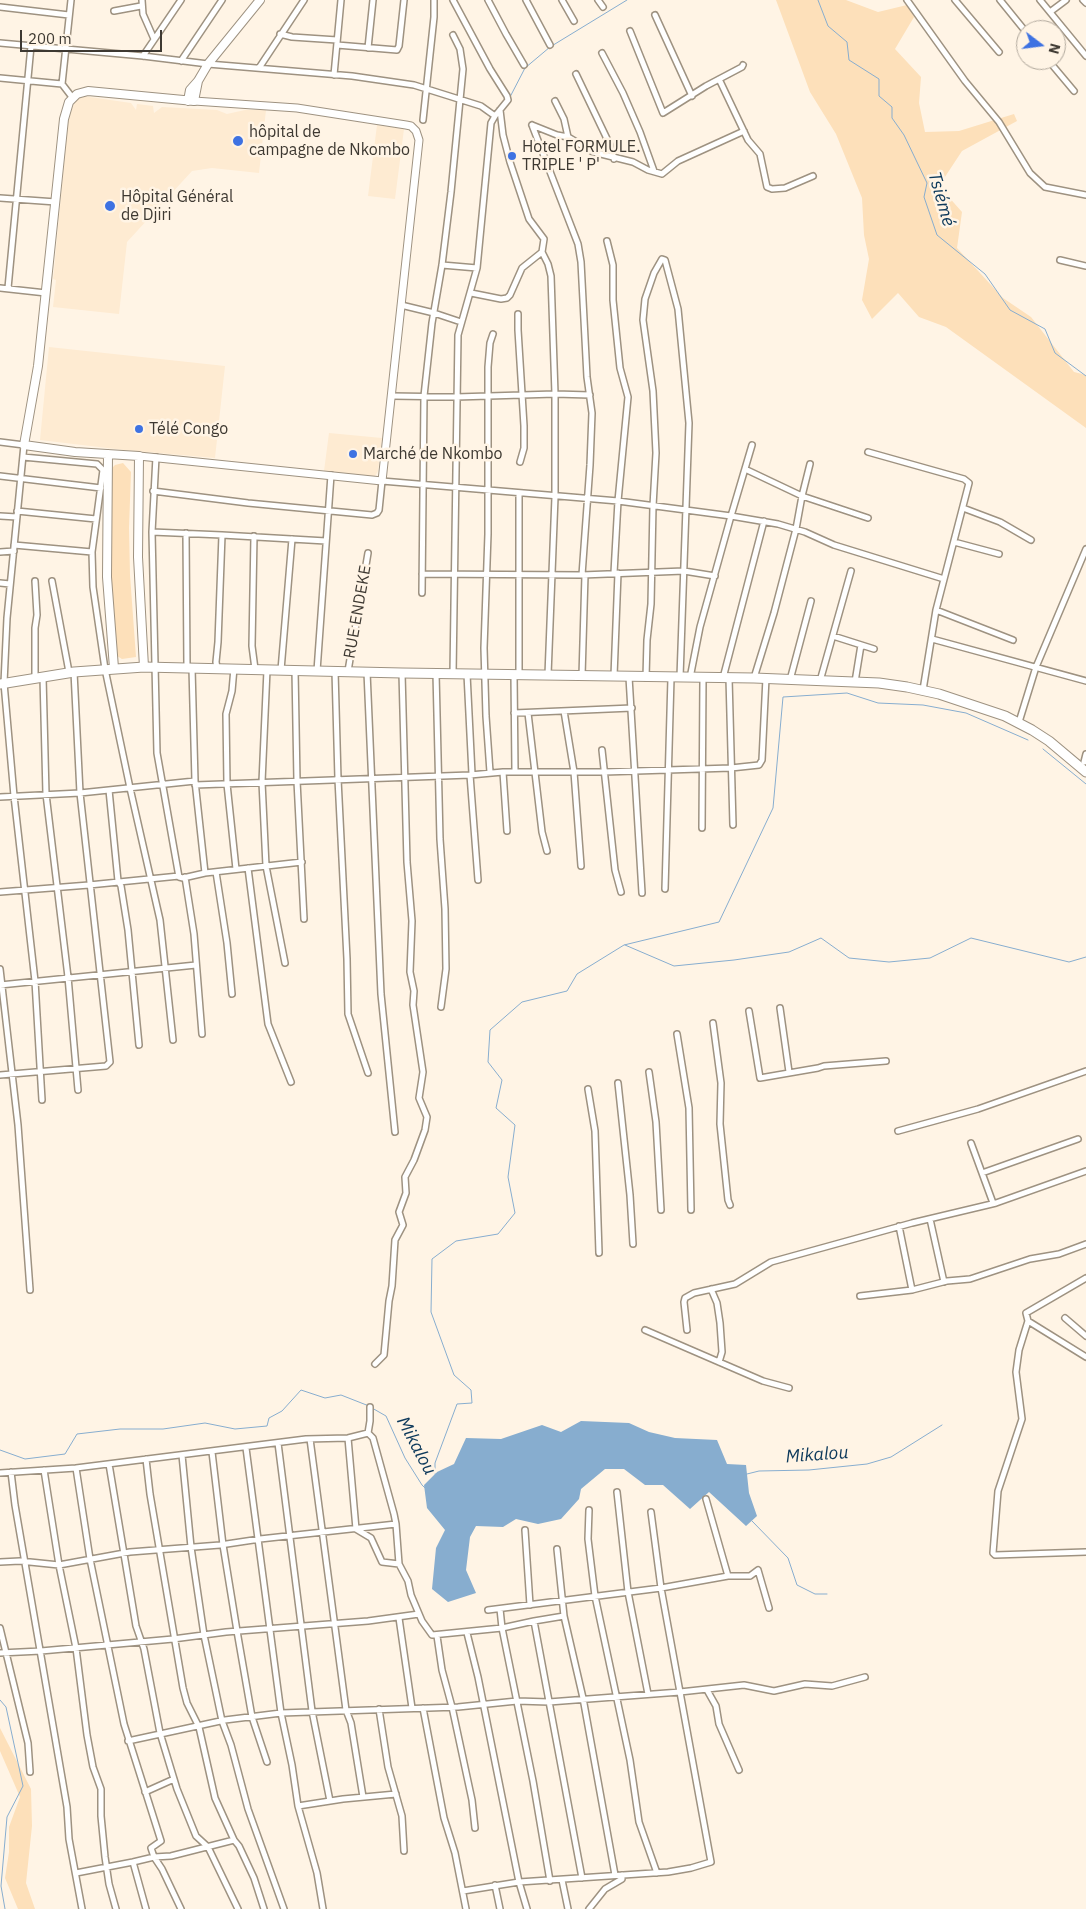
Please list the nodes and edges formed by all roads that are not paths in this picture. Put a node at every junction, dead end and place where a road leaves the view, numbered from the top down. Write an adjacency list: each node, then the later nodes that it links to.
1 (71, 0): 27 (street)
2 (182, 0): 34 (street)
3 (222, 0): 45 (street)
4 (260, 0): 46 (main road)
5 (304, 0): 32 (street)
6 (341, 0): 35 (street)
7 (373, 0): 39 (street)
8 (404, 0): 39 (street)
9 (434, 0): 57 (street)
10 (453, 0): 66 (street)
11 (488, 0): 47 (street)
12 (526, 0): 37 (street)
13 (562, 0): 30 (street)
14 (598, 0): 24 (street)
15 (907, 0): 74 (street)
16 (955, 0): 41 (street)
17 (1000, 0): 29 (street)
18 (1040, 0): 26 (street)
19 (1066, 0): 26 (street)
20 (1083, 0): 22 (street)
21 (141, 3): 25 (street); 34 (street)
22 (1086, 3)
23 (0, 6): 27 (street)
24 (603, 7)
25 (114, 11)
26 (1050, 12): 44 (street)
27 (69, 15): 40 (street)
28 (655, 15): 60 (street)
29 (1016, 20)
30 (574, 21)
31 (630, 31): 60 (street)
32 (280, 34): 35 (street); 49 (street)
33 (452, 35): 62 (street)
34 (154, 39): 43 (street)
35 (337, 42): 39 (street); 52 (street)
36 (0, 43): 38 (street)
37 (550, 45)
38 (31, 46): 40 (street); 55 (street)
39 (368, 48)
40 (66, 49): 43 (street); 56 (street)
41 (999, 52)
42 (602, 53): 72 (street)
43 (143, 56): 45 (street)
44 (1086, 56)
45 (181, 61): 46 (street)
46 (208, 64): 49 (street); 58 (main road)
47 (524, 65)
48 (743, 65): 54 (street)
49 (259, 68): 52 (street)
50 (1056, 70): 59 (street)
51 (576, 74): 71 (street)
52 (334, 75): 57 (street)
53 (0, 78): 55 (street)
54 (719, 79): 60 (street); 69 (street)
55 (29, 80): 56 (street); 76 (street)
56 (62, 84): 61 (street)
57 (426, 88): 62 (street); 68 (street)
58 (193, 91): 63 (main road); 64 (main road); 64 (main road)
59 (1074, 91)
60 (692, 96)
61 (72, 97): 63 (main road); 77 (main road)
62 (460, 99): 67 (street); 81 (street)
63 (174, 100): 64 (main road)
64 (194, 101): 88 (street)
65 (555, 101): 70 (street)
66 (500, 110): 67 (street); 79 (street)
67 (495, 116): 83 (street)
68 (423, 120)
69 (744, 131): 72 (street); 73 (street)
70 (568, 137): 71 (street); 94 (street)
71 (614, 159): 72 (street)
72 (654, 171)
73 (813, 176)
74 (1086, 196)
75 (0, 198): 76 (street)
76 (16, 199): 77 (street); 85 (street)
77 (56, 202): 86 (main road)
78 (607, 240): 124 (street)
79 (542, 252): 87 (street); 93 (street)
80 (1060, 260): 82 (street)
81 (442, 265): 83 (street); 89 (street)
82 (1086, 266)
83 (477, 268): 87 (street)
84 (0, 288): 85 (street)
85 (8, 288): 86 (street)
86 (46, 293): 101 (main road)
87 (471, 293): 91 (street)
88 (401, 305): 89 (street); 95 (street)
89 (434, 313): 91 (street); 96 (street)
90 (518, 314): 98 (street)
91 (460, 322): 99 (street)
92 (493, 334): 97 (street)
93 (555, 394): 94 (street); 98 (street); 122 (street)
94 (590, 395): 123 (street)
95 (392, 396): 96 (street); 114 (street)
96 (424, 396): 99 (street); 115 (street)
97 (489, 396): 98 (street); 99 (street); 119 (street)
98 (521, 396): 108 (street)
99 (456, 398): 117 (street)
100 (0, 442): 101 (street)
101 (24, 445): 104 (main road); 105 (street)
102 (752, 445): 110 (street)
103 (868, 452): 126 (street)
104 (108, 454): 106 (main road); 181 (main road)
105 (23, 456): 113 (street); 116 (street)
106 (140, 456): 107 (street); 177 (main road)
107 (156, 457): 111 (street); 118 (street)
108 (520, 462)
109 (810, 464): 121 (street)
110 (746, 468): 121 (street); 131 (street)
111 (331, 475): 114 (street); 127 (street)
112 (0, 476): 113 (street)
113 (20, 477): 116 (street); 129 (street)
114 (382, 481): 115 (street); 127 (street)
115 (422, 486): 117 (street); 155 (street)
116 (101, 488): 133 (street)
117 (456, 489): 119 (street); 156 (street)
118 (153, 491): 127 (street); 136 (street)
119 (488, 491): 120 (street); 157 (street)
120 (519, 494): 122 (street); 159 (street)
121 (802, 496): 132 (street); 135 (street)
122 (555, 497): 123 (street); 158 (street)
123 (587, 499): 124 (street); 160 (street)
124 (618, 501): 125 (street); 154 (street)
125 (652, 506): 128 (street); 128 (street); 151 (street)
126 (962, 508): 141 (street); 143 (street)
127 (329, 510): 142 (street)
128 (686, 510): 131 (street); 152 (street)
129 (17, 514): 130 (street); 133 (street); 144 (street)
130 (0, 516)
131 (731, 516): 134 (street); 161 (street)
132 (868, 518)
133 (96, 519): 148 (street)
134 (764, 521): 135 (street); 207 (street)
135 (796, 529): 162 (street); 208 (street)
136 (152, 532): 137 (street); 178 (street)
137 (186, 533): 138 (street); 179 (street)
138 (222, 534): 139 (street); 182 (street)
139 (254, 536): 140 (street); 184 (street)
140 (292, 539): 142 (street); 186 (street)
141 (1031, 540)
142 (326, 542): 188 (street)
143 (954, 542): 150 (street); 162 (street)
144 (14, 545): 146 (street); 148 (street)
145 (1086, 549): 180 (street)
146 (14, 551): 147 (street); 166 (street)
147 (0, 552)
148 (92, 552): 181 (street)
149 (368, 554): 191 (street, RUE ENDEKE)
150 (999, 554)
151 (652, 571): 152 (street); 154 (street); 204 (street)
152 (684, 571): 161 (street); 205 (street)
153 (851, 571): 172 (street)
154 (616, 573): 160 (street); 201 (street)
155 (422, 574): 156 (street); 167 (street)
156 (454, 574): 157 (street); 195 (street)
157 (487, 574): 159 (street); 197 (street)
158 (552, 574): 159 (street); 160 (street); 199 (street)
159 (520, 575): 198 (street)
160 (583, 575): 200 (street)
161 (715, 576): 206 (street)
162 (944, 579): 169 (street)
163 (35, 581): 202 (street)
164 (52, 581): 190 (street)
165 (0, 583): 166 (street)
166 (10, 584): 171 (street)
167 (422, 593)
168 (812, 601): 211 (street)
169 (936, 610): 173 (street); 174 (street)
170 (0, 617): 171 (street)
171 (7, 618): 215 (street)
172 (833, 636): 175 (street); 212 (street)
173 (932, 639): 180 (street); 216 (street)
174 (1013, 640)
175 (861, 645): 176 (street); 214 (street)
176 (874, 649)
177 (144, 667): 178 (highway); 181 (highway)
178 (154, 667): 179 (highway); 244 (street)
179 (189, 667): 182 (highway); 243 (street)
180 (1036, 667): 213 (street); 221 (street)
181 (109, 668): 190 (highway); 246 (street)
182 (217, 668): 183 (highway)
183 (234, 668): 184 (highway); 245 (street)
184 (255, 669): 185 (highway)
185 (267, 669): 186 (highway); 242 (street)
186 (281, 670): 187 (highway)
187 (295, 670): 188 (highway); 241 (street)
188 (317, 671): 189 (highway)
189 (335, 671): 191 (highway); 240 (street)
190 (71, 672): 202 (highway); 248 (street)
191 (348, 672): 192 (highway)
192 (367, 672): 193 (highway); 239 (street)
193 (402, 673): 194 (highway); 238 (street)
194 (436, 673): 195 (highway); 237 (street)
195 (453, 674): 196 (highway)
196 (467, 674): 197 (highway); 236 (street)
197 (485, 675): 198 (highway); 231 (street)
198 (517, 675): 199 (highway); 219 (street)
199 (548, 675): 200 (highway)
200 (582, 676): 201 (highway)
201 (614, 676): 203 (highway)
202 (39, 677): 215 (highway); 249 (street)
203 (630, 677): 204 (highway); 217 (street)
204 (646, 678): 205 (highway)
205 (675, 678): 206 (highway); 226 (street)
206 (690, 678): 210 (highway)
207 (726, 678): 208 (highway); 210 (highway); 225 (street)
208 (754, 678): 209 (highway)
209 (766, 678): 211 (highway); 225 (street)
210 (703, 679): 227 (street)
211 (790, 680): 212 (highway)
212 (820, 681): 214 (highway)
213 (1086, 681)
214 (855, 682): 216 (highway)
215 (2, 683): 250 (street)
216 (923, 690): 221 (highway)
217 (632, 708): 218 (street); 228 (street)
218 (564, 711): 220 (street); 233 (street)
219 (514, 713): 220 (street); 229 (street)
220 (528, 713): 230 (street)
221 (1019, 722): 224 (highway)
222 (602, 750): 234 (street)
223 (1086, 754): 224 (street)
224 (1083, 763): 235 (highway)
225 (731, 768): 227 (street); 252 (street)
226 (668, 769): 227 (street); 228 (street); 271 (street)
227 (702, 769): 253 (street)
228 (636, 770): 234 (street); 274 (street)
229 (515, 771): 230 (street); 232 (street)
230 (536, 771): 233 (street); 255 (street)
231 (490, 772): 232 (street); 236 (street)
232 (503, 772): 254 (street)
233 (574, 772): 234 (street); 258 (street)
234 (604, 772): 273 (street)
235 (1086, 772)
236 (471, 774): 237 (street); 266 (street)
237 (439, 775): 238 (street); 286 (street)
238 (405, 776): 239 (street); 337 (street)
239 (371, 777): 240 (street); 309 (street)
240 (338, 779): 241 (street); 300 (street)
241 (297, 781): 242 (street); 256 (street)
242 (262, 782): 245 (street); 257 (street)
243 (195, 783): 244 (street); 245 (street); 262 (street)
244 (162, 784): 246 (street); 263 (street)
245 (227, 784): 260 (street)
246 (130, 788): 247 (street); 265 (street)
247 (109, 790): 248 (street); 267 (street)
248 (80, 793): 249 (street); 268 (street)
249 (46, 794): 250 (street); 269 (street)
250 (14, 796): 251 (street); 270 (street)
251 (0, 797)
252 (733, 825)
253 (702, 828)
254 (507, 831)
255 (547, 851)
256 (302, 862): 257 (street); 275 (street)
257 (266, 866): 259 (street); 276 (street)
258 (580, 866)
259 (248, 868): 260 (street); 303 (street)
260 (236, 869): 261 (street)
261 (216, 872): 262 (street); 285 (street)
262 (205, 873): 264 (street)
263 (179, 876): 264 (street); 265 (street)
264 (185, 877): 277 (street)
265 (150, 878): 267 (street); 279 (street)
266 (478, 880)
267 (118, 881): 268 (street); 280 (street)
268 (89, 885): 269 (street); 281 (street)
269 (57, 887): 270 (street); 282 (street)
270 (25, 889): 272 (street); 283 (street)
271 (665, 889)
272 (0, 892)
273 (621, 892)
274 (642, 893)
275 (304, 919)
276 (285, 963)
277 (196, 965): 279 (street); 290 (street)
278 (0, 969): 284 (street)
279 (166, 969): 280 (street); 292 (street)
280 (132, 972): 281 (street); 293 (street)
281 (100, 975): 282 (street); 295 (street)
282 (68, 977): 283 (street); 295 (street)
283 (35, 981): 284 (street); 297 (street)
284 (1, 985): 301 (street)
285 (232, 994)
286 (441, 1007)
287 (780, 1008): 299 (street)
288 (749, 1011): 299 (street)
289 (713, 1023): 315 (street)
290 (202, 1034)
291 (677, 1034): 317 (street)
292 (173, 1040)
293 (139, 1045)
294 (886, 1061): 299 (street)
295 (76, 1068): 297 (street); 306 (street)
296 (1086, 1071): 308 (street)
297 (40, 1072): 301 (street); 307 (street)
298 (648, 1072): 316 (street)
299 (789, 1072)
300 (368, 1073)
301 (12, 1074): 302 (street); 326 (street)
302 (0, 1075)
303 (291, 1082)
304 (618, 1083): 320 (street)
305 (588, 1089): 322 (street)
306 (78, 1090)
307 (42, 1100)
308 (898, 1131)
309 (395, 1132)
310 (1078, 1139): 313 (street)
311 (971, 1144): 313 (street)
312 (1086, 1171): 314 (street)
313 (982, 1173): 314 (street)
314 (993, 1203): 318 (street)
315 (730, 1205)
316 (661, 1210)
317 (691, 1210)
318 (930, 1219): 319 (street); 324 (street)
319 (899, 1226): 325 (street); 327 (street)
320 (632, 1244)
321 (1086, 1244): 324 (street)
322 (599, 1253)
323 (1086, 1278): 330 (street)
324 (944, 1282): 327 (street)
325 (712, 1289): 333 (street); 336 (street)
326 (30, 1290)
327 (912, 1290): 328 (street)
328 (860, 1296)
329 (1065, 1318): 334 (street)
330 (1028, 1321): 335 (street); 367 (street)
331 (1086, 1328): 334 (street)
332 (645, 1330): 336 (street)
333 (687, 1330)
334 (1084, 1335)
335 (1086, 1357)
336 (719, 1362): 338 (street)
337 (375, 1364)
338 (789, 1388)
339 (370, 1407): 340 (street)
340 (368, 1433): 341 (street); 357 (street)
341 (348, 1438): 342 (street); 358 (street)
342 (310, 1439): 343 (street); 360 (street)
343 (278, 1443): 344 (street); 361 (street)
344 (246, 1448): 345 (street); 362 (street)
345 (212, 1452): 346 (street); 363 (street)
346 (182, 1455): 347 (street); 364 (street)
347 (146, 1459): 348 (street); 366 (street)
348 (108, 1464): 349 (street); 368 (street)
349 (76, 1468): 350 (street); 369 (street)
350 (44, 1470): 351 (street); 373 (street)
351 (12, 1472): 352 (street); 370 (street)
352 (0, 1473)
353 (617, 1492): 376 (street)
354 (706, 1499): 374 (street)
355 (588, 1510): 377 (street)
356 (651, 1512): 375 (street)
357 (396, 1524): 358 (street); 372 (street)
358 (356, 1529): 360 (street); 372 (street)
359 (525, 1530): 379 (street)
360 (322, 1533): 361 (street); 387 (street)
361 (289, 1536): 362 (street); 388 (street)
362 (258, 1540): 363 (street); 391 (street)
363 (223, 1545): 364 (street); 392 (street)
364 (191, 1548): 366 (street); 394 (street)
365 (557, 1548): 378 (street)
366 (159, 1550): 368 (street); 396 (street)
367 (1086, 1552)
368 (124, 1553): 369 (street); 397 (street)
369 (90, 1559): 373 (street); 398 (street)
370 (25, 1561): 371 (street); 373 (street); 400 (street)
371 (0, 1562)
372 (398, 1564): 383 (street)
373 (59, 1565): 399 (street)
374 (728, 1576): 375 (street); 380 (street)
375 (661, 1588): 376 (street); 404 (street)
376 (628, 1592): 377 (street); 405 (street)
377 (595, 1596): 378 (street); 406 (street)
378 (562, 1602): 379 (street); 384 (street)
379 (530, 1605): 381 (street)
380 (769, 1608)
381 (500, 1609): 382 (street); 390 (street)
382 (488, 1610)
383 (419, 1614): 385 (street); 395 (street)
384 (564, 1616): 386 (street); 407 (street)
385 (399, 1618): 387 (street); 412 (street)
386 (534, 1621): 390 (street); 409 (street)
387 (334, 1624): 388 (street); 414 (street)
388 (300, 1626): 391 (street); 416 (street)
389 (0, 1628): 401 (street)
390 (502, 1628): 393 (street); 408 (street)
391 (269, 1629): 392 (street); 417 (street)
392 (237, 1631): 394 (street); 418 (street)
393 (467, 1632): 395 (street); 410 (street)
394 (204, 1635): 396 (street); 419 (street)
395 (437, 1636): 411 (street)
396 (173, 1639): 397 (street); 420 (street)
397 (141, 1642): 398 (street); 421 (street)
398 (108, 1645): 399 (street); 422 (street)
399 (76, 1648): 400 (street); 438 (street)
400 (41, 1651): 401 (street); 439 (street)
401 (3, 1653): 425 (street)
402 (865, 1677): 403 (street)
403 (707, 1690): 404 (street); 424 (street)
404 (680, 1692): 405 (street); 440 (street)
405 (648, 1694): 406 (street)
406 (616, 1696): 407 (street); 440 (street)
407 (583, 1698): 409 (street); 441 (street)
408 (517, 1701): 409 (street); 410 (street); 445 (street)
409 (550, 1702): 443 (street)
410 (484, 1705): 411 (street); 446 (street)
411 (452, 1707): 413 (street); 432 (street)
412 (412, 1708): 413 (street); 415 (street)
413 (423, 1708): 448 (street)
414 (346, 1710): 415 (street); 416 (street); 429 (street)
415 (379, 1710): 428 (street)
416 (312, 1711): 417 (street); 430 (street)
417 (281, 1713): 418 (street); 431 (street)
418 (252, 1717): 419 (street); 423 (street)
419 (222, 1721): 420 (street); 455 (street)
420 (199, 1727): 421 (street); 433 (street)
421 (160, 1733): 422 (street); 426 (street)
422 (128, 1741): 427 (street)
423 (267, 1762)
424 (739, 1770)
425 (30, 1772)
426 (174, 1779): 427 (street); 434 (street)
427 (145, 1792): 436 (street)
428 (396, 1794): 429 (street); 435 (street)
429 (364, 1797): 430 (street)
430 (330, 1801): 431 (street)
431 (298, 1806): 456 (street)
432 (476, 1828)
433 (234, 1840): 434 (street); 454 (street)
434 (208, 1847): 436 (street); 453 (street)
435 (404, 1851)
436 (154, 1857): 437 (street); 452 (street)
437 (133, 1862): 438 (street); 451 (street)
438 (107, 1868): 439 (street); 450 (street)
439 (76, 1873): 449 (street)
440 (657, 1873): 442 (street)
441 (615, 1875): 442 (street); 443 (street)
442 (622, 1875): 461 (street)
443 (582, 1878): 444 (street)
444 (562, 1880): 445 (street); 460 (street)
445 (550, 1881): 446 (street)
446 (519, 1882): 447 (street); 459 (street)
447 (495, 1885): 448 (street); 458 (street)
448 (463, 1891): 457 (street)
449 (82, 1909)
450 (116, 1909)
451 (146, 1909)
452 (181, 1909)
453 (238, 1909)
454 (264, 1909)
455 (284, 1909)
456 (322, 1909)
457 (466, 1909)
458 (500, 1909)
459 (527, 1909)
460 (568, 1909)
461 (589, 1909)

